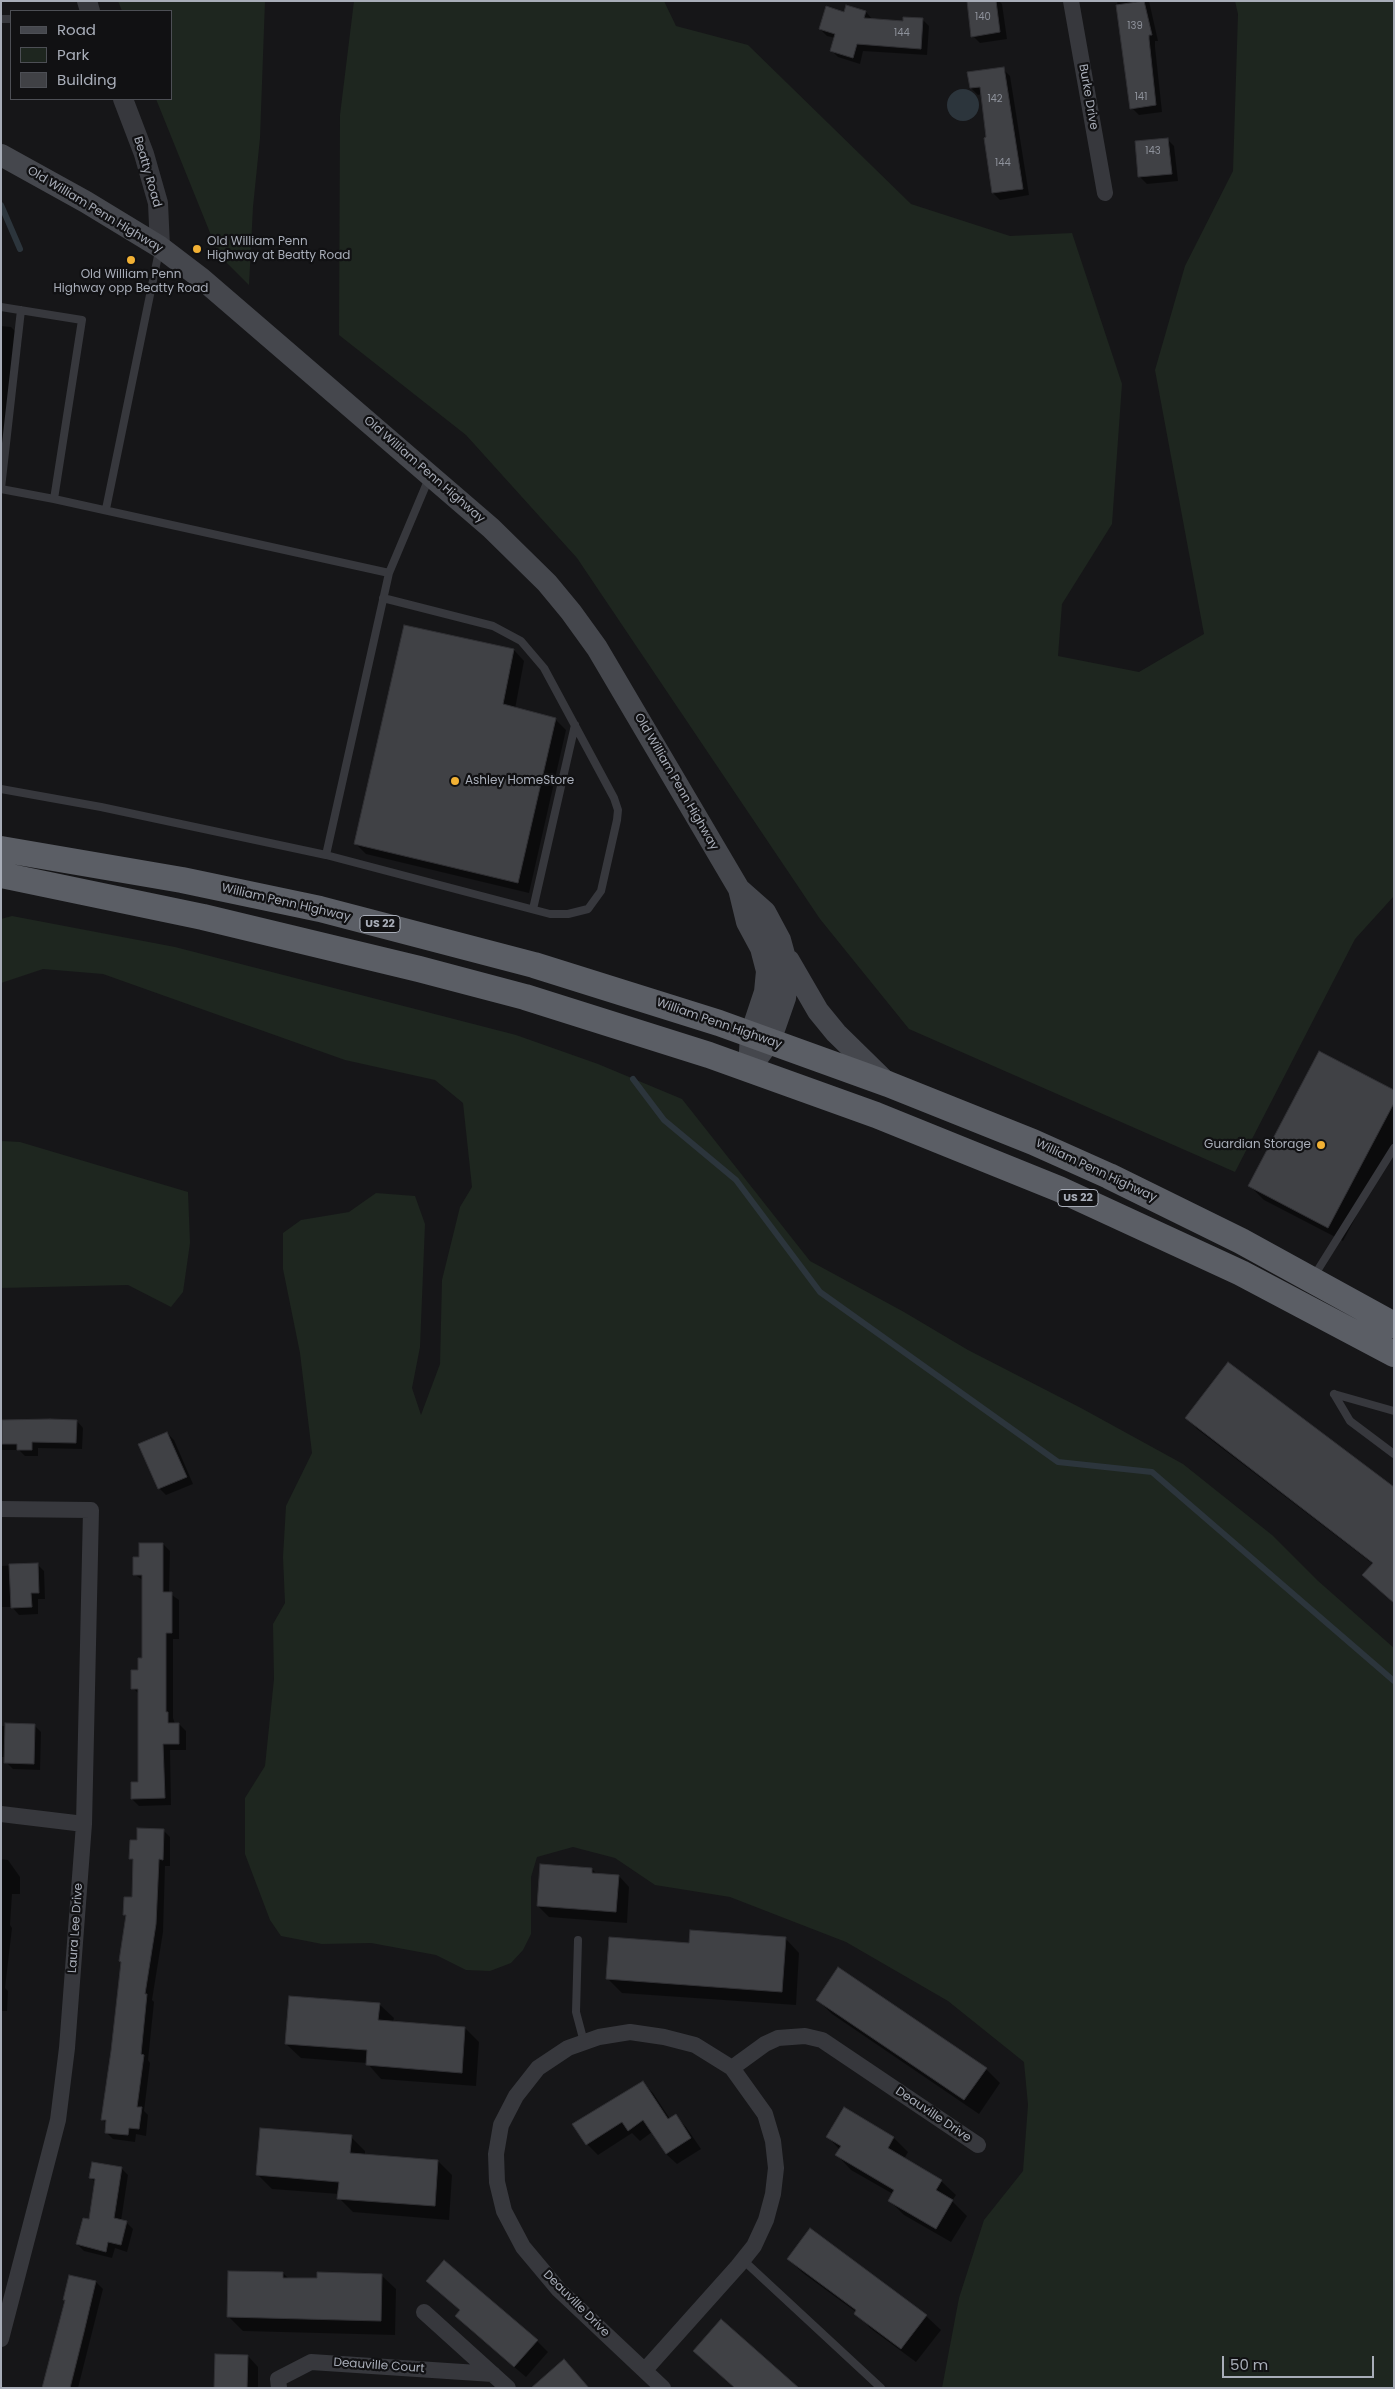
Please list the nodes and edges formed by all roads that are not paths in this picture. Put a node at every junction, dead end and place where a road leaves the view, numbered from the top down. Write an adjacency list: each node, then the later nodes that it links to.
1 (1071, 1): 4 (street, Burke Drive)
2 (123, 100): 5 (street, Beatty Road)
3 (1, 155): 5 (main road, Old William Penn Highway)
4 (1105, 193)
5 (160, 247): 8 (main road, Old William Penn Highway); 11 (lane)
6 (1, 308): 7 (lane)
7 (21, 310): 9 (lane); 10 (lane)
8 (430, 476): 12 (lane); 19 (main road, Old William Penn Highway)
9 (1, 489): 10 (lane)
10 (54, 499): 11 (lane)
11 (106, 508): 12 (lane)
12 (389, 573): 13 (lane)
13 (383, 598): 14 (lane); 17 (lane)
14 (575, 725): 20 (lane); 20 (lane)
15 (1, 789): 17 (lane)
16 (1, 849): 22 (highway, William Penn Highway / US 22)
17 (326, 855): 20 (lane)
18 (1, 875): 23 (highway, US 22)
19 (739, 888): 21 (main road, Old William Penn Highway); 22 (main road, Old William Penn Highway)
20 (533, 909)
21 (785, 954): 22 (main road, Old William Penn Highway); 24 (main road)
22 (760, 1038): 23 (main road, Old William Penn Highway); 24 (highway, William Penn Highway / US 22)
23 (749, 1069): 28 (highway, US 22)
24 (888, 1084): 26 (highway, William Penn Highway / US 22)
25 (1394, 1148): 26 (lane)
26 (1312, 1280): 27 (highway, William Penn Highway / US 22)
27 (1394, 1325)
28 (1394, 1354)
29 (1394, 1411): 30 (lane)
30 (1394, 1454)
31 (1, 1509): 33 (street, Laura Lee Drive)
32 (1, 1814): 33 (street)
33 (84, 1824): 40 (street, Laura Lee Drive)
34 (578, 1940): 35 (lane)
35 (584, 2042): 36 (street, Deauville Drive); 41 (street, Deauville Drive)
36 (732, 2068): 37 (street, Deauville Drive); 38 (street, Deauville Drive)
37 (978, 2145)
38 (743, 2260): 41 (street, Deauville Drive); 46 (lane)
39 (424, 2312): 42 (street)
40 (1, 2339)
41 (645, 2370): 45 (street, Deauville Drive)
42 (493, 2374): 43 (street, Deauville Court); 44 (street)
43 (279, 2388)
44 (508, 2388)
45 (663, 2388)
46 (881, 2388)

